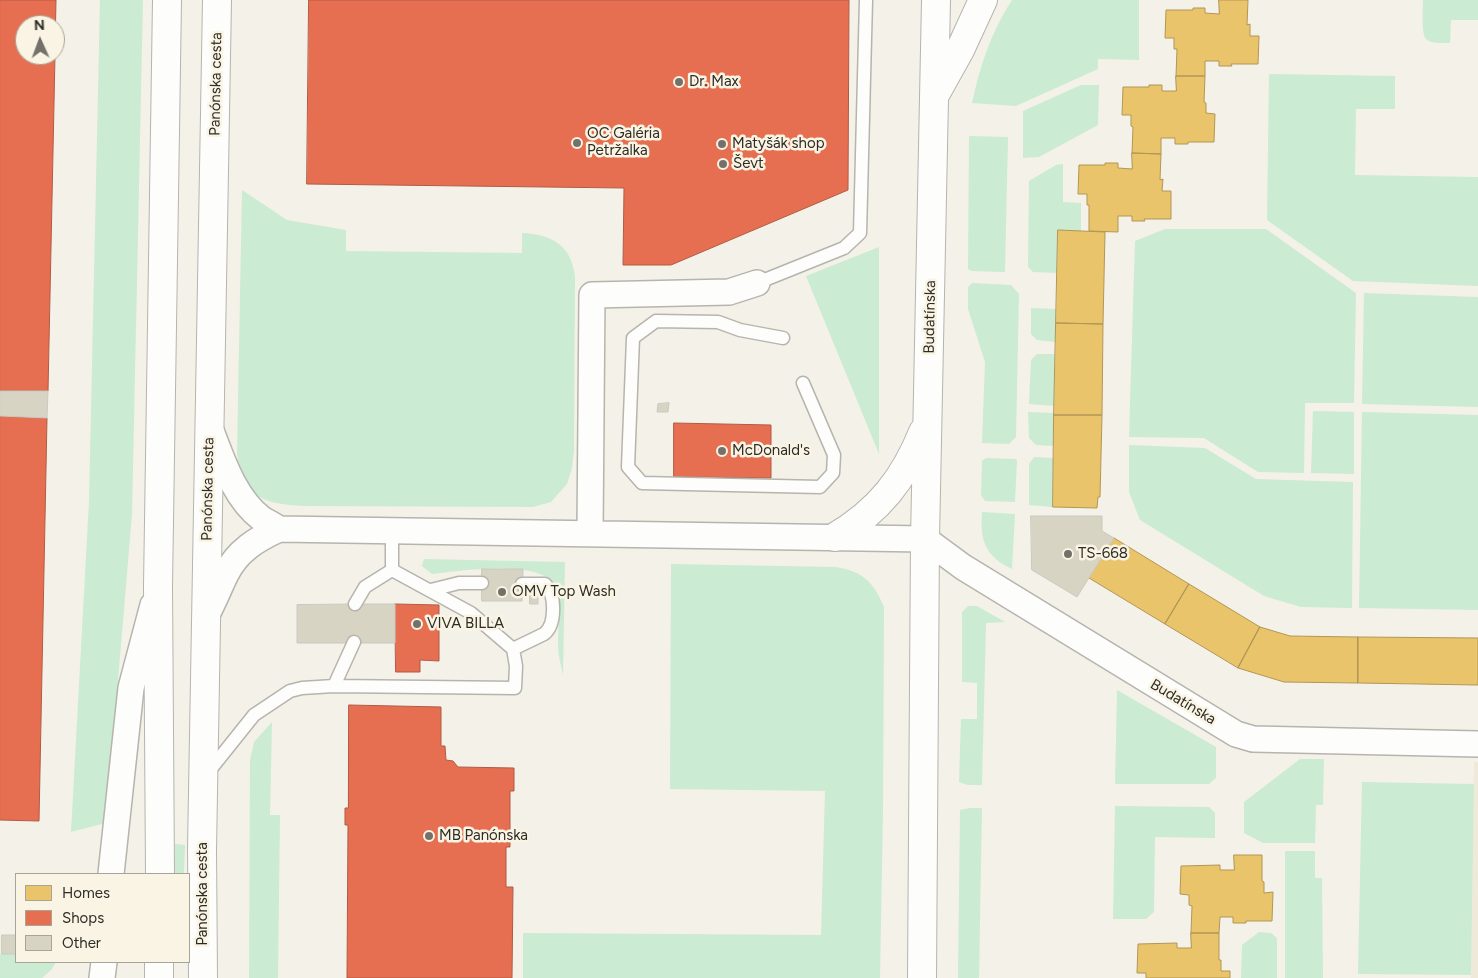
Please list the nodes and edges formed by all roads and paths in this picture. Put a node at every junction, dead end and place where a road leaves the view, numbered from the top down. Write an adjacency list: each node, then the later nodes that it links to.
1 (167, 0): 20 (main road)
2 (217, 0): 11 (main road, Panónska cesta)
3 (866, 0): 7 (lane)
4 (936, 0): 6 (main road, Budatínska)
5 (983, 0): 6 (main road, Budatínska)
6 (934, 96): 10 (main road, Budatínska)
7 (757, 283): 14 (street)
8 (783, 338): 9 (lane)
9 (803, 383)
10 (928, 422): 15 (main road); 16 (main road, Budatínska)
11 (210, 428): 12 (street); 23 (main road, Panónska cesta)
12 (278, 529): 13 (street); 23 (street)
13 (392, 530): 14 (street); 17 (lane)
14 (590, 532): 15 (street)
15 (835, 537): 16 (street)
16 (925, 538): 27 (street, Budatínska); 36 (main road, Budatínska)
17 (392, 570): 21 (lane); 22 (lane)
18 (482, 583): 21 (lane)
19 (522, 584): 25 (lane)
20 (158, 586): 29 (street); 30 (main road)
21 (431, 590): 25 (lane)
22 (354, 604)
23 (206, 616): 28 (main road, Panónska cesta)
24 (354, 642): 26 (lane)
25 (513, 649): 26 (lane)
26 (334, 686): 28 (lane)
27 (1478, 744)
28 (203, 779): 35 (main road, Panónska cesta)
29 (112, 873)
30 (160, 873)
31 (104, 963): 33 (street)
32 (159, 963): 34 (main road)
33 (102, 978)
34 (159, 978)
35 (204, 978)
36 (922, 978)

